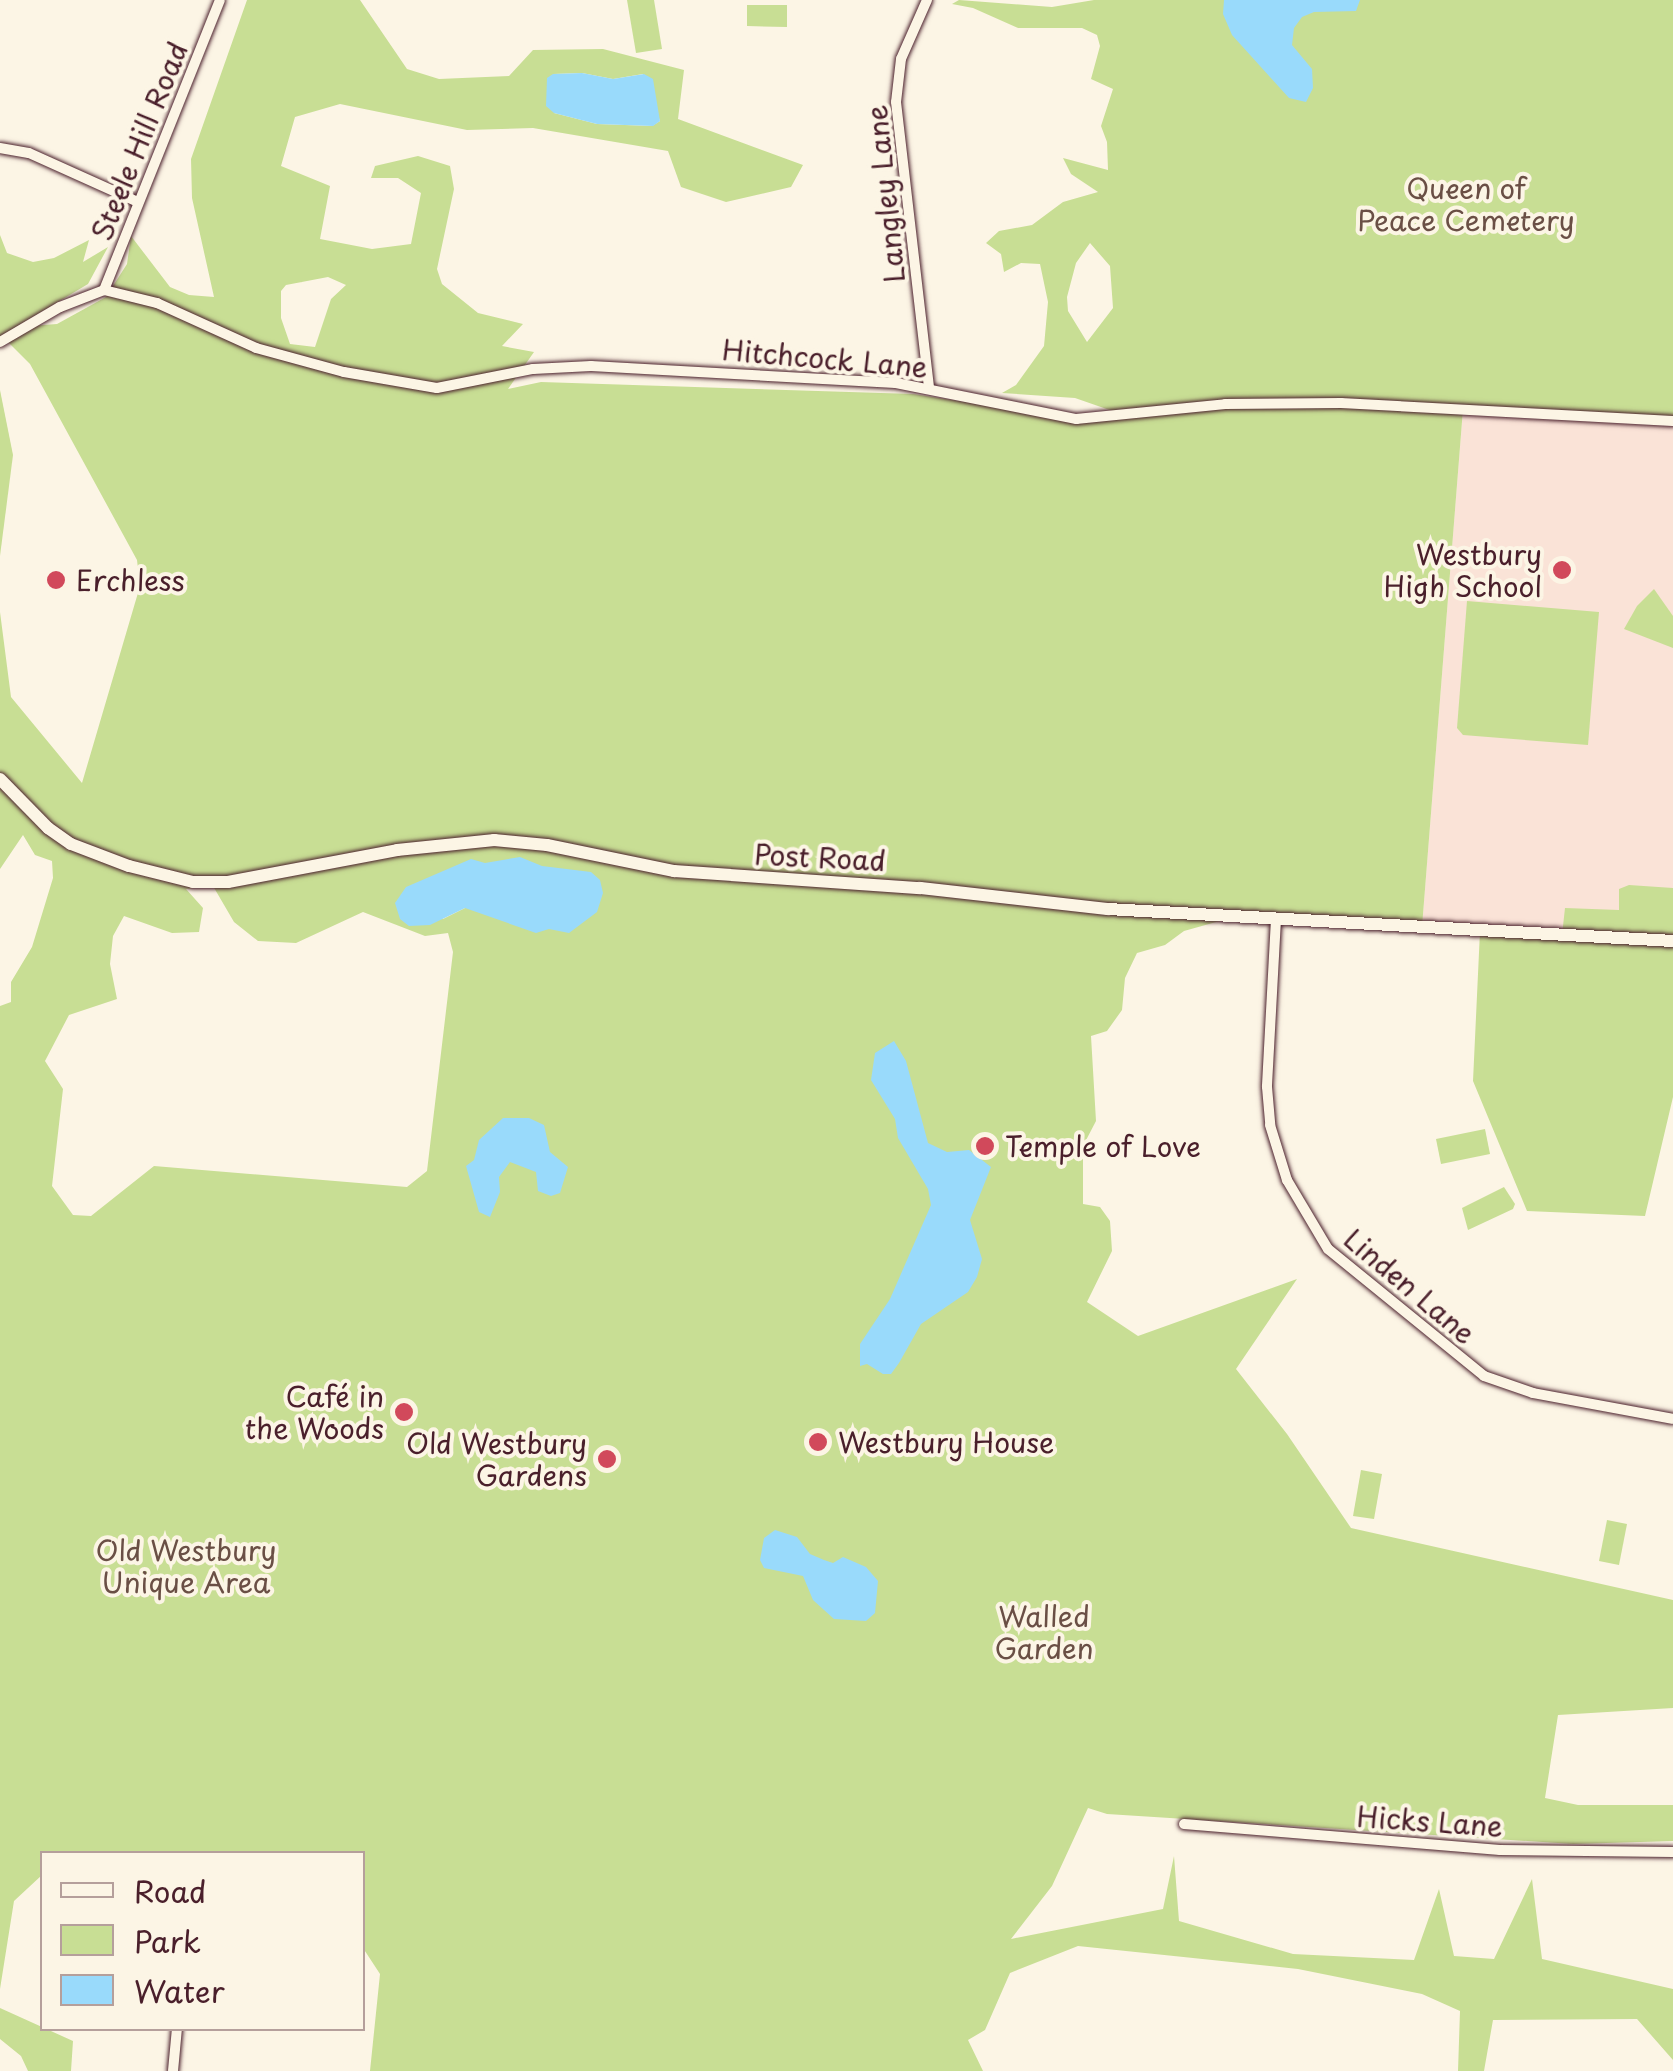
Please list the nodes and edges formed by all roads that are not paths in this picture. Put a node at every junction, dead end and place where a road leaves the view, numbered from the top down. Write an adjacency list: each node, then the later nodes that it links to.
1 (208, 0): 3 (street, Steele Hill Road)
2 (927, 0): 8 (street, Langley Lane)
3 (218, 5): 5 (street, Steele Hill Road)
4 (0, 148): 5 (street)
5 (138, 202): 6 (street, Steele Hill Road)
6 (104, 290): 7 (street); 8 (street, Hitchcock Lane)
7 (0, 342)
8 (929, 389): 9 (street, Hitchcock Lane)
9 (1673, 422)
10 (0, 778): 11 (main road, Post Road)
11 (1276, 919): 12 (main road, Post Road); 13 (street, Linden Lane)
12 (1673, 941)
13 (1673, 1420)
14 (1184, 1824): 15 (street, Hicks Lane)
15 (1673, 1852)
16 (177, 2031): 17 (street)
17 (173, 2071)

